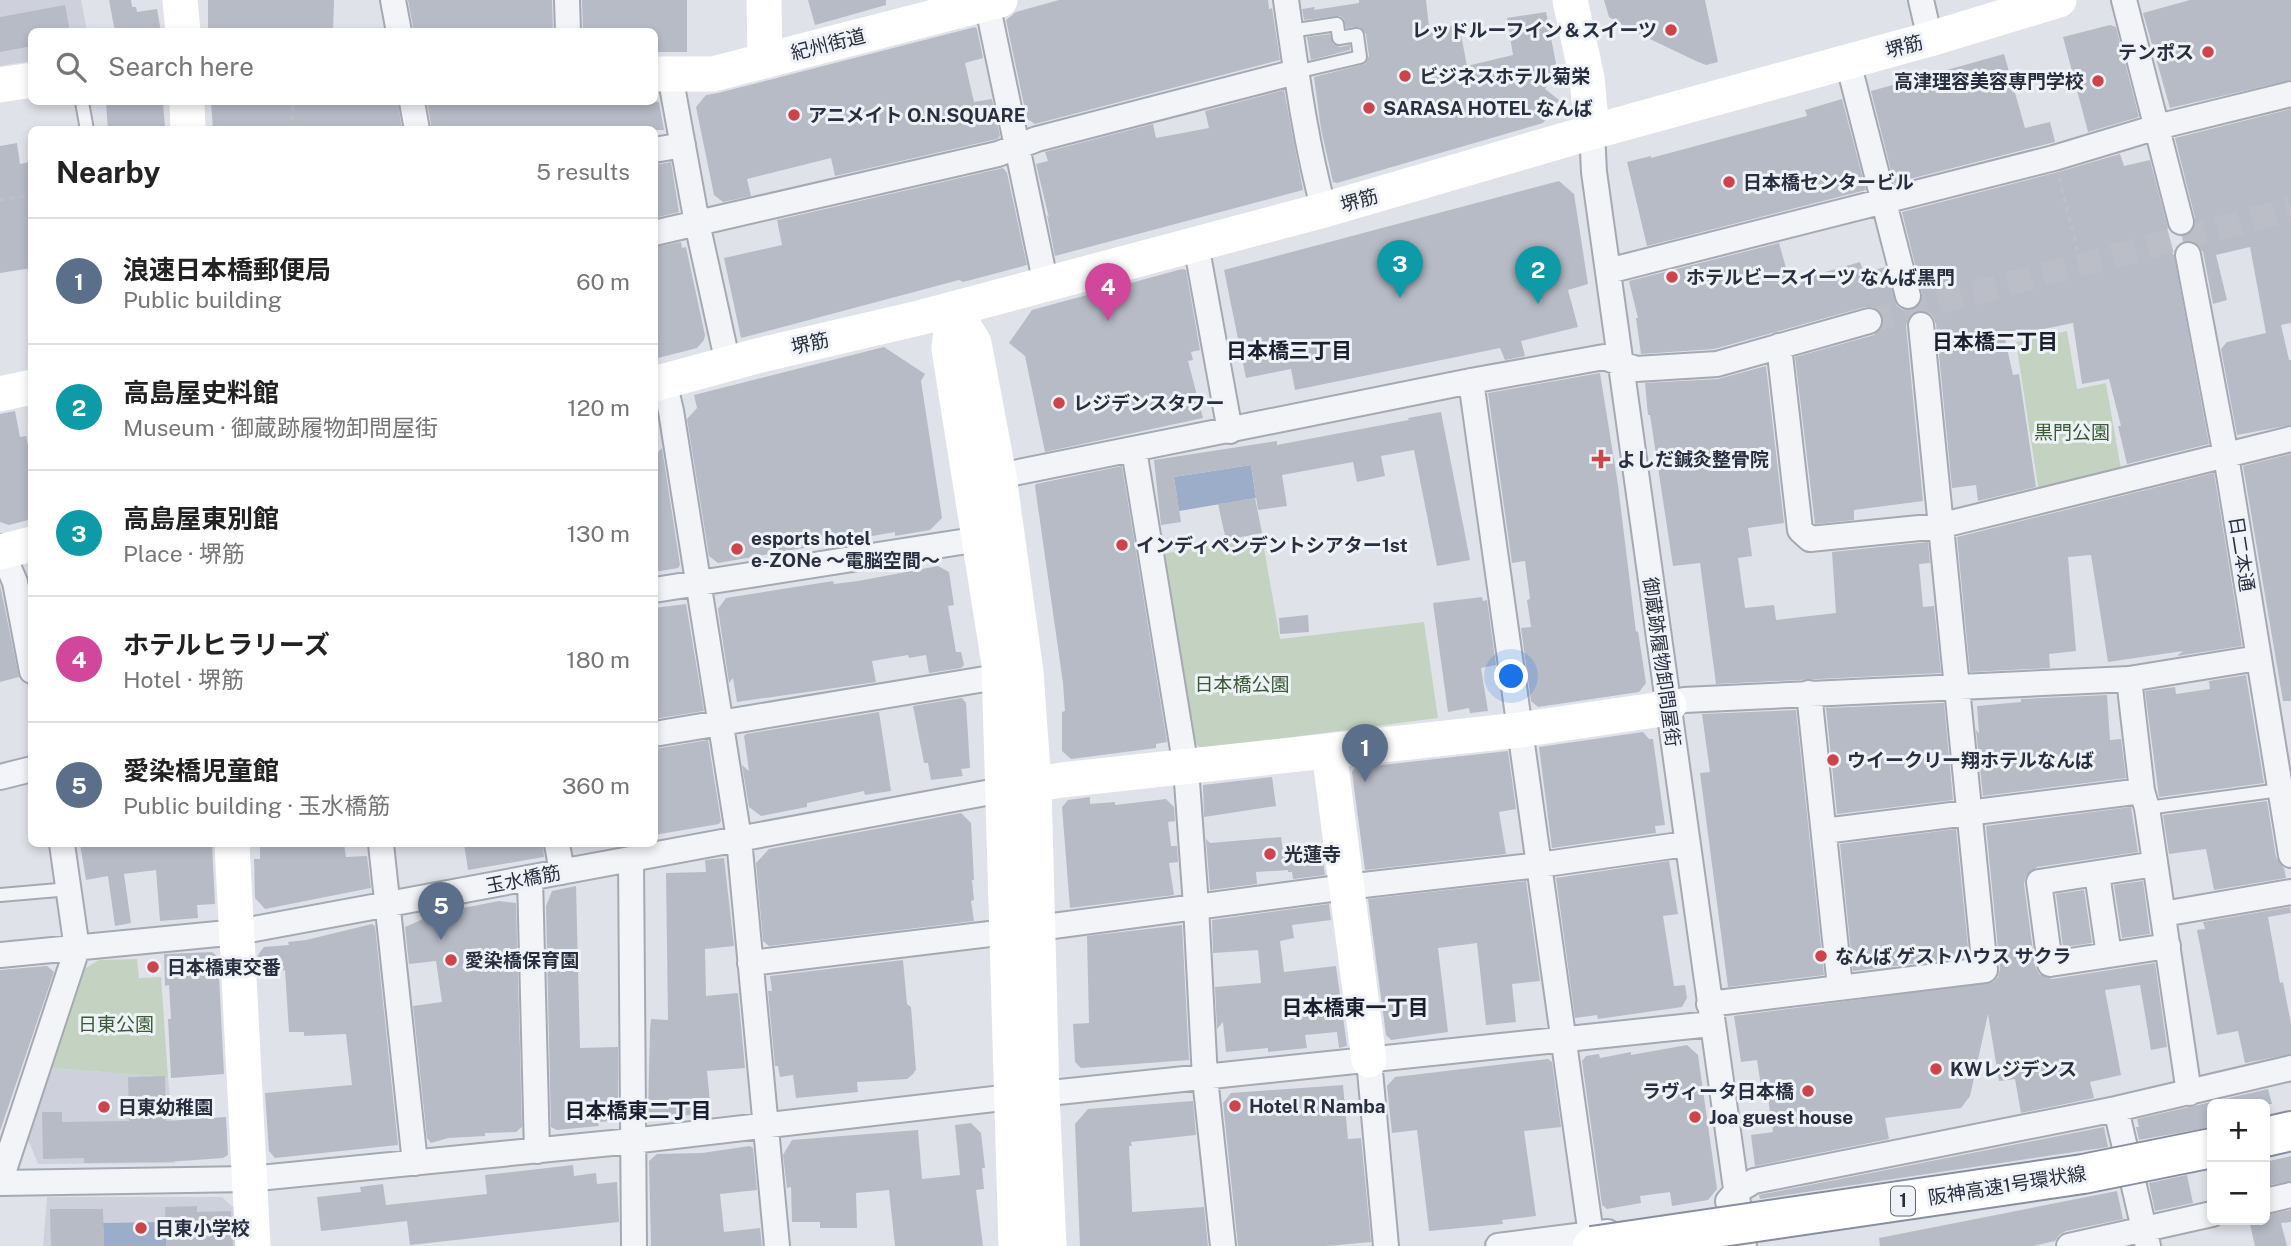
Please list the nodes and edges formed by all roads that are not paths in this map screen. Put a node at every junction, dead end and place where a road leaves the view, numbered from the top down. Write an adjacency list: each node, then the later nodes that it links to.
1 (180, 0): 11 (street)
2 (393, 0): 12 (street)
3 (567, 0): 13 (street)
4 (764, 0): 16 (street)
5 (1286, 0): 14 (street)
6 (1570, 0): 30 (street)
7 (1921, 0): 15 (street)
8 (2059, 0): 15 (street, 堺筋)
9 (2124, 0): 29 (street)
10 (993, 2): 16 (street, 紀州街道); 32 (street)
11 (183, 28)
12 (398, 28)
13 (568, 28)
14 (1290, 31): 18 (street); 18 (lane)
15 (1930, 39): 17 (street, 堺筋)
16 (765, 60): 19 (street, 紀州街道)
17 (1848, 62): 30 (street, 堺筋); 34 (street)
18 (1296, 72): 32 (street); 35 (street)
19 (662, 74): 31 (street)
20 (28, 81): 21 (street)
21 (0, 85)
22 (2291, 94): 29 (street)
23 (83, 105): 26 (lane)
24 (187, 105): 27 (street)
25 (413, 105): 28 (street)
26 (86, 126)
27 (188, 126)
28 (416, 126)
29 (2157, 127): 34 (street); 36 (street)
30 (1592, 132): 35 (street, 堺筋); 41 (street, 御蔵跡履物卸問屋街)
31 (683, 145): 33 (street); 37 (street)
32 (1017, 147): 37 (street); 42 (street)
33 (658, 149)
34 (1884, 202): 41 (street); 43 (street)
35 (1324, 210): 39 (street, 堺筋)
36 (2181, 222)
37 (697, 223): 38 (street); 49 (street)
38 (658, 232)
39 (1196, 244): 42 (street, 堺筋); 54 (street)
40 (2188, 255): 57 (street, 日二本通)
41 (1608, 271): 48 (street, 御蔵跡履物卸問屋街)
42 (1046, 285): 44 (street, 堺筋)
43 (1908, 296)
44 (953, 309): 49 (street, 堺筋); 58 (street); 60 (street)
45 (1869, 321): 47 (street)
46 (1921, 325): 59 (street)
47 (1779, 346): 48 (street); 59 (street)
48 (1620, 363): 50 (street); 70 (street, 御蔵跡履物卸問屋街)
49 (728, 364): 51 (street, 堺筋)
50 (1471, 381): 54 (street); 72 (street)
51 (659, 382): 62 (street)
52 (28, 388): 53 (street)
53 (0, 394)
54 (1230, 431): 56 (street)
55 (2291, 439): 57 (street)
56 (1133, 450): 58 (street); 75 (street)
57 (2226, 456): 59 (street); 65 (street, 日二本通)
58 (999, 476): 60 (street)
59 (1939, 526): 68 (street)
60 (993, 537): 62 (street); 66 (street)
61 (8, 549): 64 (street)
62 (698, 583): 63 (street); 71 (street)
63 (658, 589)
64 (28, 650)
65 (2258, 658): 67 (street); 78 (street, 日二本通)
66 (1013, 675): 71 (street); 79 (street)
67 (2129, 679): 68 (street); 80 (street)
68 (1955, 688): 69 (street); 81 (street)
69 (1809, 693): 70 (street); 82 (street)
70 (1669, 705): 72 (street); 84 (street, 御蔵跡履物卸問屋街)
71 (721, 724): 73 (street); 83 (street)
72 (1519, 730): 74 (street); 91 (street)
73 (658, 733)
74 (1329, 751): 75 (street); 96 (street)
75 (1186, 768): 79 (street); 101 (street)
76 (28, 770): 77 (street)
77 (0, 777)
78 (2283, 777): 80 (lane); 89 (street, 日二本通)
79 (1018, 788): 83 (street, 玉水橋筋); 103 (street)
80 (2145, 799): 81 (street); 92 (street)
81 (1968, 812): 82 (street); 110 (street)
82 (1824, 831): 110 (street)
83 (739, 839): 90 (street, 玉水橋筋); 109 (street)
84 (1686, 844): 91 (street); 111 (street, 御蔵跡履物卸問屋街)
85 (62, 847): 97 (street)
86 (232, 847): 104 (street)
87 (381, 847): 100 (street)
88 (558, 847): 93 (street)
89 (2291, 855)
90 (631, 859): 93 (street, 玉水橋筋); 122 (street)
91 (1539, 864): 96 (street); 112 (street)
92 (2155, 864): 94 (street); 102 (street)
93 (562, 872): 95 (street, 玉水橋筋)
94 (2097, 874): 108 (street); 108 (street)
95 (530, 878): 100 (street, 玉水橋筋); 124 (street)
96 (1346, 887): 101 (street); 113 (street)
97 (69, 889): 99 (lane); 106 (street)
98 (2291, 892): 102 (street)
99 (0, 895)
100 (388, 905): 104 (street, 玉水橋筋); 125 (street)
101 (1196, 906): 103 (street); 115 (street)
102 (2163, 914): 105 (street)
103 (1022, 930): 109 (street); 117 (street)
104 (238, 932): 106 (street, 玉水橋筋); 127 (street)
105 (2168, 946): 108 (street); 116 (street)
106 (77, 948): 107 (street, 玉水橋筋); 128 (street)
107 (0, 955)
108 (2109, 955)
109 (750, 962): 119 (street)
110 (1840, 987): 111 (street)
111 (1710, 1014): 112 (street); 129 (street, 御蔵跡履物卸問屋街)
112 (1563, 1040): 113 (street); 134 (street)
113 (1369, 1060): 115 (street); 141 (street)
114 (2291, 1068): 116 (street)
115 (1205, 1078): 117 (street); 140 (street)
116 (2189, 1093): 118 (street)
117 (1026, 1096): 119 (street); 138 (street); 139 (street)
118 (2116, 1109): 129 (street); 133 (street)
119 (766, 1126): 122 (street); 137 (street)
120 (2291, 1131): 121 (highway)
121 (2270, 1136)
122 (632, 1141): 124 (street); 136 (street)
123 (2207, 1149): 126 (highway, 阪神高速1号環状線 / 1, bridge)
124 (537, 1151): 125 (street)
125 (415, 1163): 127 (street)
126 (2083, 1174): 134 (highway, 阪神高速1号環状線 / 1, bridge); 143 (highway, bridge)
127 (249, 1179): 128 (street); 135 (street)
128 (0, 1182)
129 (1737, 1191): 134 (street); 143 (street, 御蔵跡履物卸問屋街)
130 (2291, 1195): 131 (street)
131 (2270, 1200)
132 (2207, 1215): 133 (street)
133 (2146, 1238): 144 (street)
134 (1592, 1241): 142 (street)
135 (253, 1246)
136 (634, 1246)
137 (777, 1246)
138 (1016, 1246)
139 (1049, 1246)
140 (1223, 1246)
141 (1386, 1246)
142 (1498, 1246)
143 (1742, 1246)
144 (2069, 1246)

